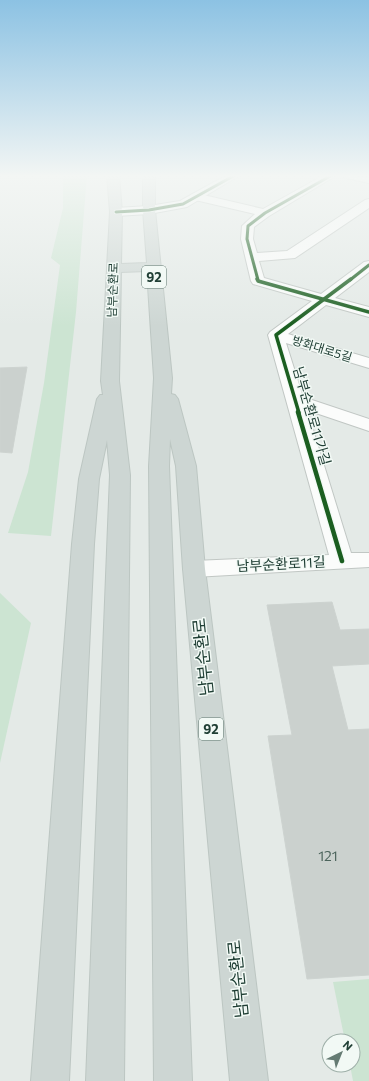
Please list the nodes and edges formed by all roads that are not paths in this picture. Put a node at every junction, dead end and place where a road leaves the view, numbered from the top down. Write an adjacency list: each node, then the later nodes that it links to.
1 (116, 225): 8 (main road, 남부순환로)
2 (150, 225): 7 (main road, 남부순환로 / 92)
3 (249, 225): 5 (street)
4 (336, 225): 5 (street)
5 (252, 257): 9 (street)
6 (369, 265): 9 (street)
7 (154, 267): 8 (main road); 13 (main road, 남부순환로 / 92)
8 (114, 268): 14 (main road, 남부순환로)
9 (323, 299): 10 (street); 11 (street)
10 (369, 312)
11 (276, 335): 12 (street, 방화대로5길); 15 (street, 남부순환로11가길)
12 (369, 363)
13 (164, 378): 19 (main road, 남부순환로 / 92); 22 (main road, 남부순환로 / 92)
14 (110, 381): 20 (main road, 남부순환로); 21 (main road, 남부순환로)
15 (295, 400): 16 (street); 18 (street, 남부순환로11가길)
16 (369, 425)
17 (369, 560): 18 (street, 남부순환로11길)
18 (342, 561): 19 (street, 남부순환로11길)
19 (194, 569): 23 (main road, 남부순환로 / 92)
20 (50, 1081)
21 (105, 1081)
22 (173, 1081)
23 (249, 1081)

